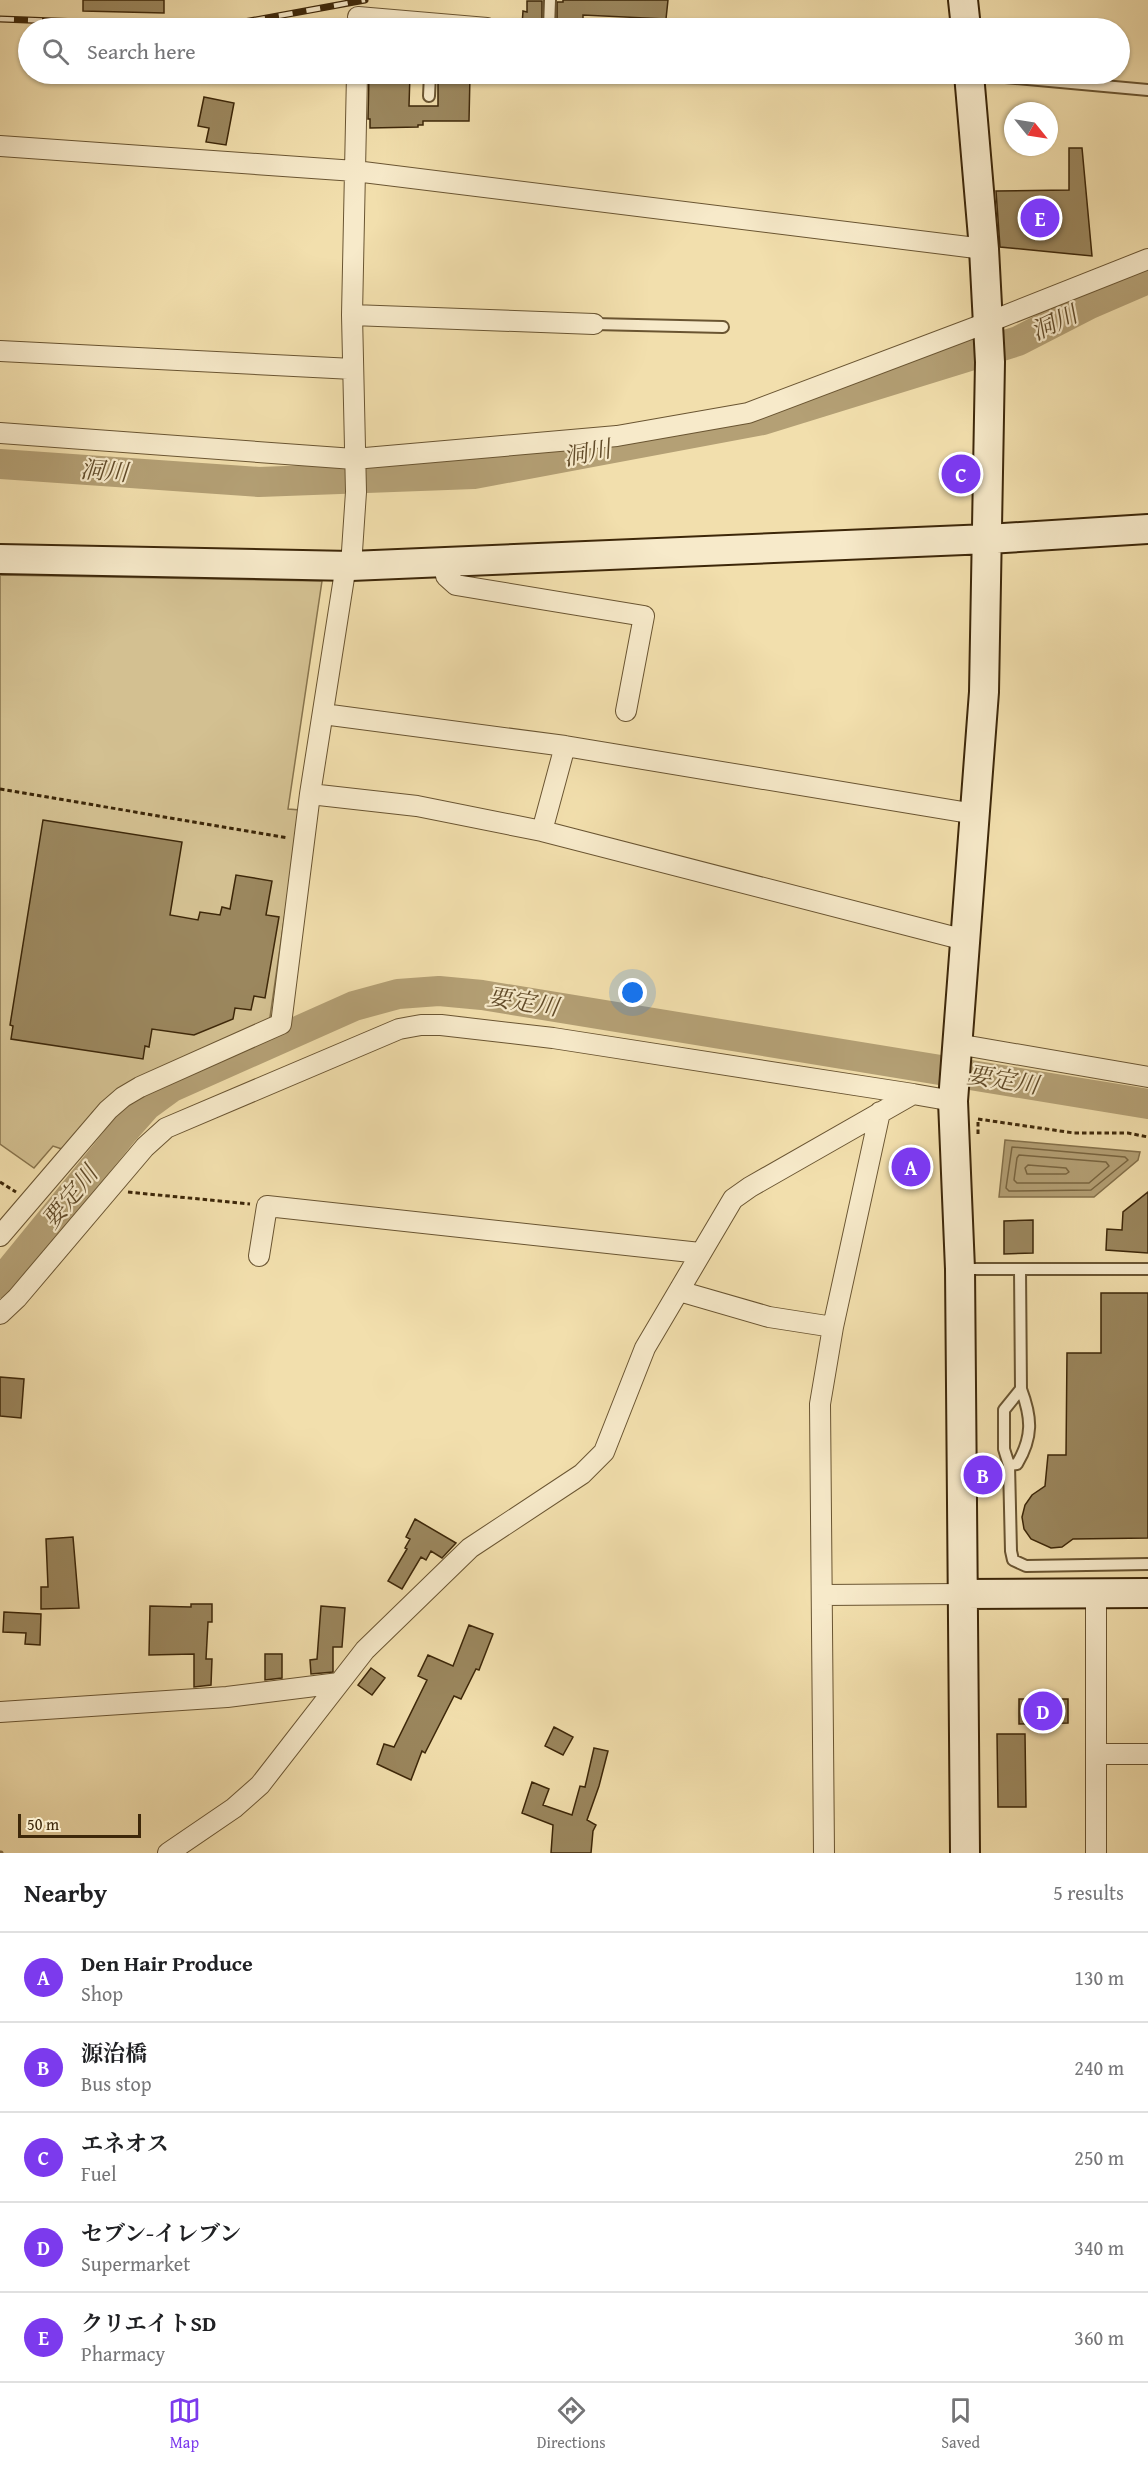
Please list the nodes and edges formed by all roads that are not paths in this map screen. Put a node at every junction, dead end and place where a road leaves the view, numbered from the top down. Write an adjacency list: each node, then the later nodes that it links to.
1 (550, 0): 5 (lane)
2 (963, 0): 6 (street)
3 (358, 15): 4 (street)
4 (378, 18)
5 (549, 18)
6 (965, 18)
7 (357, 84): 14 (street)
8 (430, 84): 12 (lane)
9 (972, 84): 15 (street)
10 (1082, 84): 11 (lane)
11 (1148, 90)
12 (429, 96)
13 (0, 146): 14 (street)
14 (355, 171): 15 (street); 17 (street)
15 (984, 249): 18 (street)
16 (1148, 259): 18 (street)
17 (352, 315): 19 (street); 22 (street)
18 (989, 322): 24 (street); 26 (street)
19 (594, 324): 20 (lane)
20 (723, 327)
21 (0, 351): 22 (street)
22 (353, 369): 24 (street)
23 (0, 433): 24 (street)
24 (355, 463): 29 (street)
25 (1148, 529): 26 (street)
26 (988, 539): 28 (street); 34 (street)
27 (0, 559): 29 (street)
28 (444, 563): 29 (street); 30 (street)
29 (348, 566): 31 (street)
30 (626, 711)
31 (323, 714): 32 (street); 33 (street)
32 (565, 746): 34 (street); 35 (street)
33 (310, 794): 35 (street); 42 (street)
34 (975, 814): 36 (street)
35 (542, 831): 36 (street)
36 (965, 940): 37 (street)
37 (957, 1044): 38 (street); 40 (street)
38 (1148, 1077)
39 (913, 1094): 40 (street); 41 (street); 49 (street)
40 (953, 1101): 45 (street)
41 (880, 1112): 43 (street); 50 (street)
42 (0, 1236)
43 (699, 1253): 44 (street); 48 (street)
44 (259, 1256)
45 (960, 1269): 47 (lane); 55 (street)
46 (1148, 1269): 47 (lane)
47 (1020, 1270): 51 (lane)
48 (679, 1291): 50 (street); 58 (street)
49 (0, 1314)
50 (833, 1327): 57 (street)
51 (1021, 1389): 52 (lane); 52 (lane)
52 (1010, 1465): 53 (lane)
53 (1148, 1564)
54 (1148, 1593): 56 (street)
55 (963, 1594): 56 (street); 57 (street); 64 (street)
56 (1096, 1594): 60 (street)
57 (823, 1595): 63 (street)
58 (339, 1683): 59 (street); 62 (street)
59 (0, 1712)
60 (1096, 1754): 61 (street); 65 (street)
61 (1148, 1754)
62 (168, 1853)
63 (824, 1853)
64 (965, 1853)
65 (1096, 1853)

